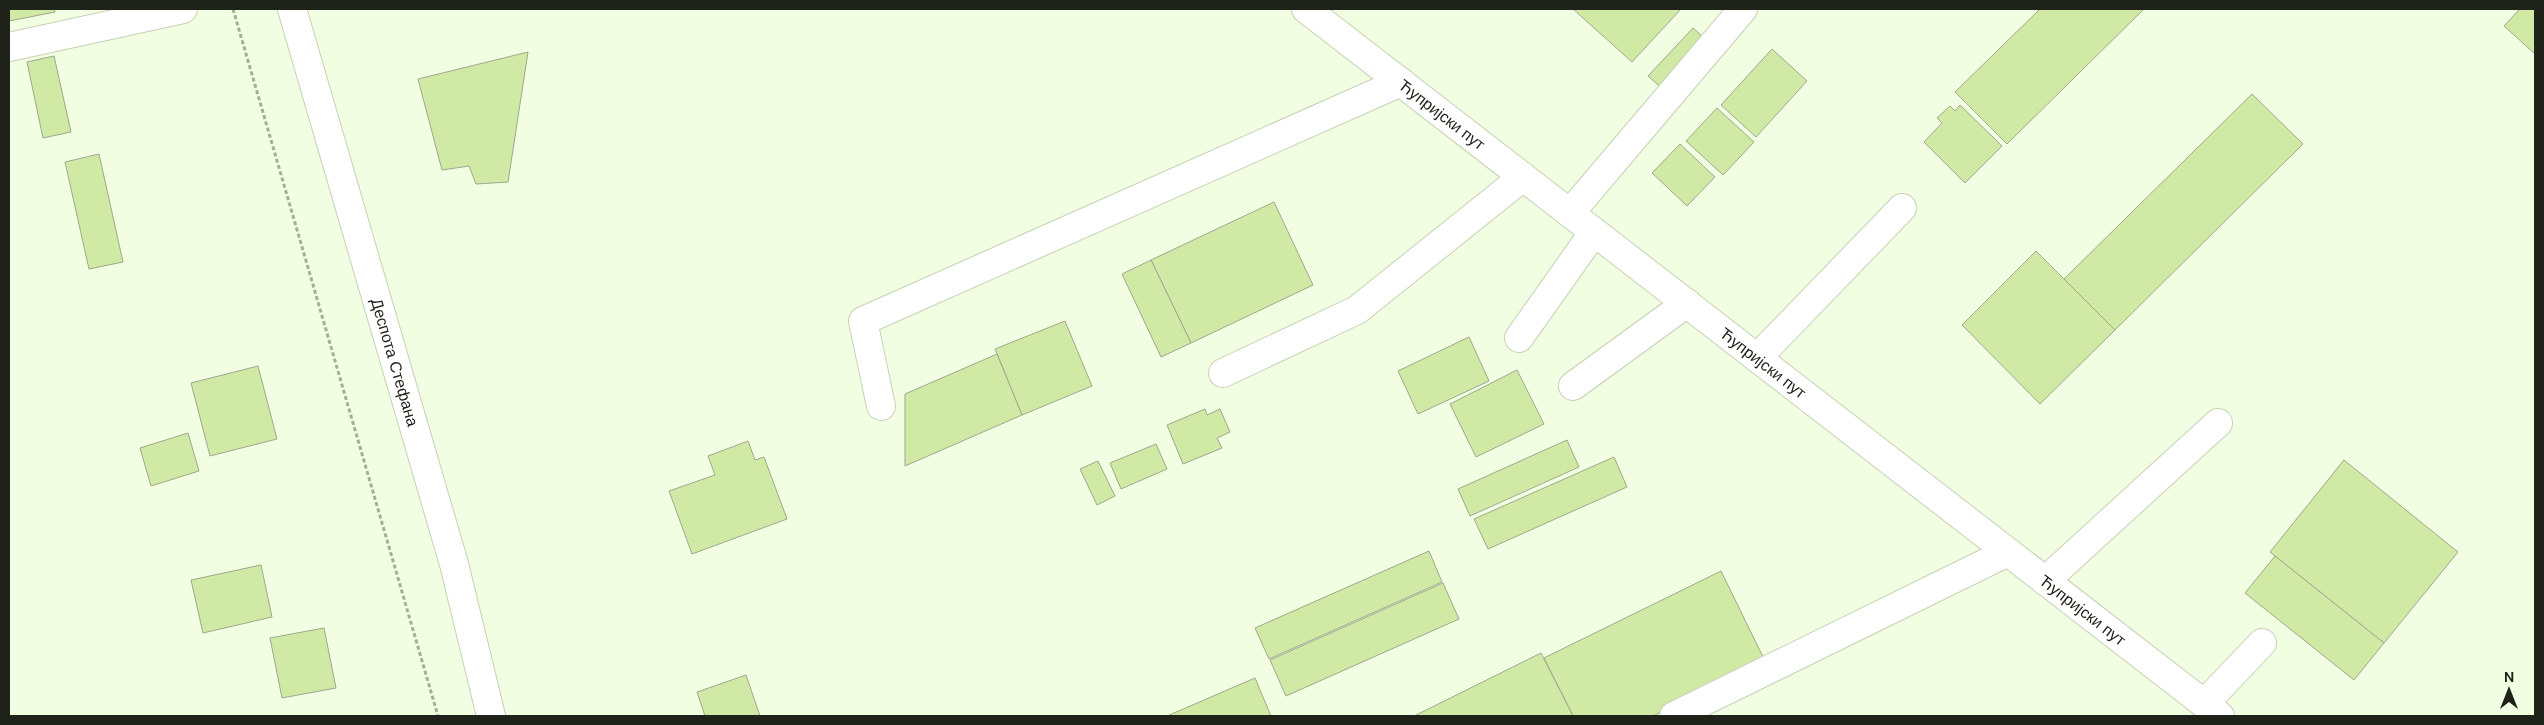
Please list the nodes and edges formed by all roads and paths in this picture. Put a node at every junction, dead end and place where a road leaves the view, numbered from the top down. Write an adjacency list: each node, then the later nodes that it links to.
1 (183, 9): 6 (main road)
2 (233, 9): 23 (path)
3 (292, 9): 24 (main road, Деспота Стефана)
4 (1306, 9): 7 (main road, Ћупријски пут)
5 (1743, 9): 10 (main road)
6 (9, 47)
7 (1401, 82): 8 (main road, Ћупријски пут); 17 (main road)
8 (1523, 177): 10 (main road, Ћупријски пут); 15 (main road)
9 (1902, 208): 14 (main road)
10 (1570, 213): 11 (main road, Ћупријски пут)
11 (1594, 232): 12 (main road, Ћупријски пут); 13 (main road)
12 (1687, 303): 14 (main road, Ћупријски пут); 16 (main road)
13 (1519, 338)
14 (1757, 358): 19 (main road, Ћупријски пут)
15 (1223, 373)
16 (1573, 386)
17 (881, 406)
18 (2218, 423): 20 (main road)
19 (2006, 553): 20 (main road, Ћупријски пут); 25 (main road)
20 (2045, 581): 22 (main road, Ћупријски пут)
21 (2262, 643): 22 (main road)
22 (2212, 710)
23 (438, 716)
24 (491, 716)
25 (1674, 716)

